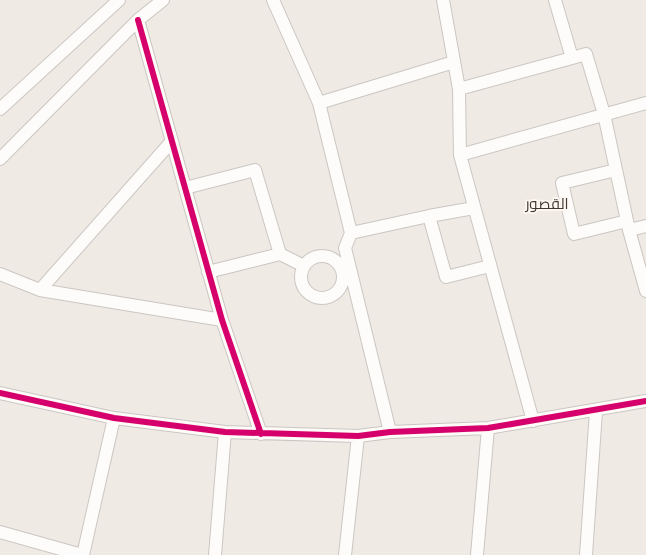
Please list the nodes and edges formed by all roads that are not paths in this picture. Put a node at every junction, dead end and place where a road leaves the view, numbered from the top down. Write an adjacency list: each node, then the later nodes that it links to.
1 (119, 0): 12 (street)
2 (164, 0): 6 (street)
3 (273, 0): 10 (street)
4 (443, 0): 8 (street)
5 (556, 0): 7 (street)
6 (138, 20): 14 (street); 16 (street)
7 (572, 58): 9 (street); 13 (street)
8 (454, 62): 9 (street); 10 (street)
9 (459, 89): 15 (street)
10 (320, 103): 23 (street)
11 (646, 103): 13 (street)
12 (0, 109)
13 (604, 114): 15 (street); 17 (street)
14 (172, 141): 18 (street); 31 (street)
15 (460, 155): 19 (street)
16 (0, 159)
17 (616, 170): 21 (street); 21 (street)
18 (185, 188): 25 (street); 29 (street)
19 (474, 208): 20 (street); 28 (street)
20 (429, 216): 23 (street); 28 (street)
21 (628, 225): 22 (street); 32 (street)
22 (646, 226)
23 (351, 233): 24 (street)
24 (345, 248): 26 (street); 41 (street)
25 (280, 254): 27 (street); 29 (street)
26 (333, 259): 27 (street); 27 (street)
27 (304, 266)
28 (490, 266): 38 (street)
29 (208, 272): 33 (street)
30 (0, 274): 31 (street)
31 (40, 290): 33 (street)
32 (646, 291)
33 (222, 320): 42 (street)
34 (0, 393): 37 (street)
35 (646, 401): 36 (street)
36 (596, 411): 38 (street); 49 (street)
37 (114, 418): 40 (street); 45 (street)
38 (532, 421): 39 (street)
39 (488, 428): 41 (street); 48 (street)
40 (225, 432): 42 (street); 46 (street)
41 (390, 432): 43 (street)
42 (261, 434): 43 (street)
43 (358, 436): 47 (street)
44 (0, 532): 45 (street)
45 (82, 555)
46 (215, 555)
47 (345, 555)
48 (477, 555)
49 (586, 555)

